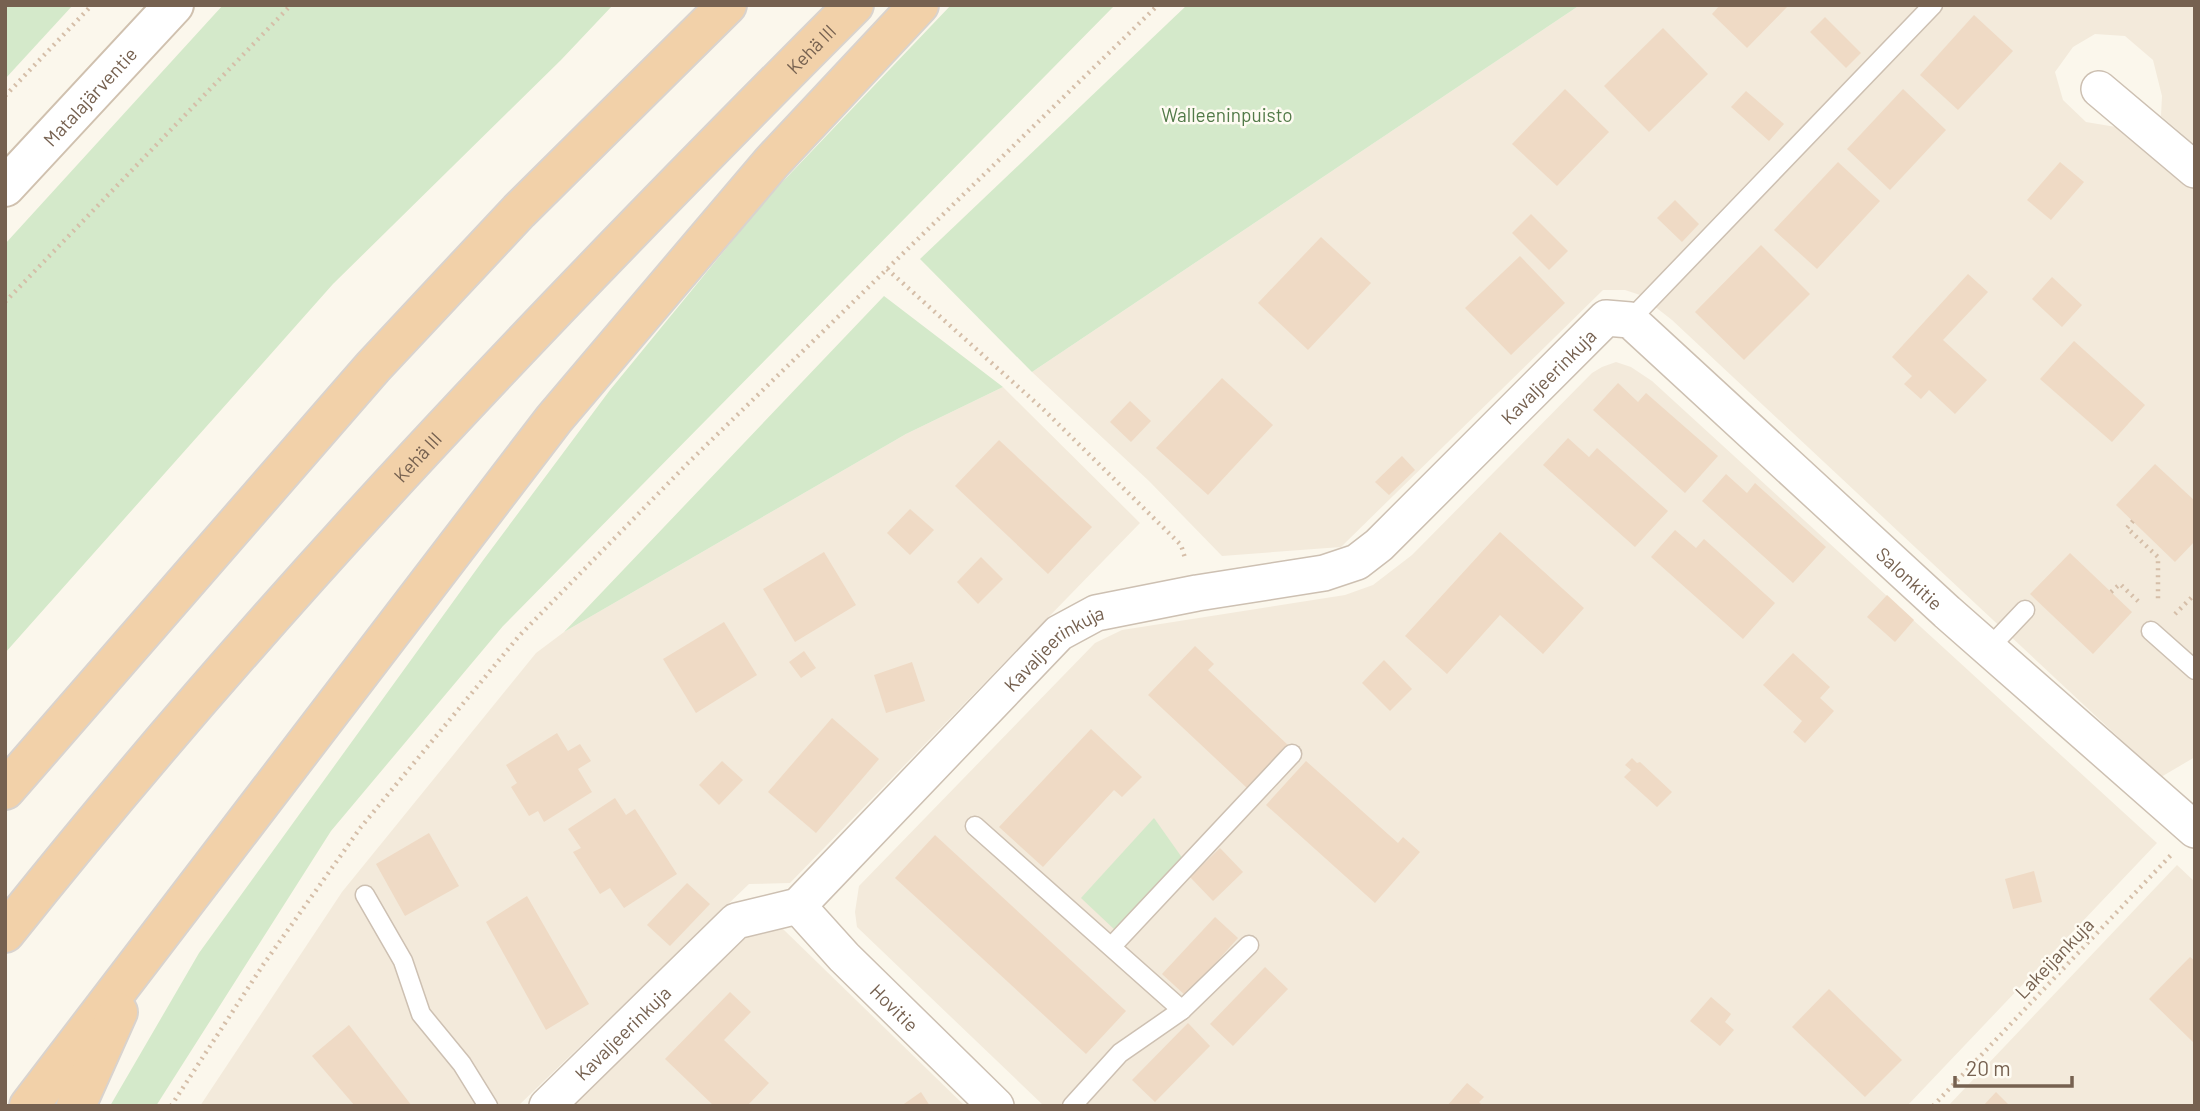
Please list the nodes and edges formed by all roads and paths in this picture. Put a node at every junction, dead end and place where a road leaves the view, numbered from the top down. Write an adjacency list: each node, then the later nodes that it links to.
1 (92, 5): 10 (path)
2 (174, 5): 12 (main road, Matalajärventie)
3 (290, 5): 14 (path)
4 (727, 5): 24 (highway)
5 (854, 5): 29 (highway, Kehä III)
6 (919, 5): 32 (highway)
7 (1158, 5): 13 (path)
8 (1933, 5): 15 (lane)
9 (2099, 89): 11 (street)
10 (5, 96)
11 (2195, 170)
12 (5, 187)
13 (887, 269): 17 (path); 36 (path)
14 (5, 302)
15 (1630, 320): 17 (street, Kavaljeerinkuja); 21 (street, Salonkitie)
16 (2133, 521): 20 (path)
17 (1197, 593): 28 (street, Kavaljeerinkuja)
18 (2111, 593): 20 (path)
19 (2025, 610): 21 (lane)
20 (2151, 631): 22 (lane)
21 (1988, 649): 26 (street, Salonkitie)
22 (2195, 670)
23 (1292, 754): 31 (lane)
24 (5, 790)
25 (975, 826): 31 (lane)
26 (2185, 840): 41 (path, Lakeijankuja)
27 (365, 895): 37 (lane)
28 (798, 906): 38 (street, Kavaljeerinkuja); 39 (street, Hovitie)
29 (5, 933)
30 (1249, 945): 33 (lane)
31 (1112, 946): 33 (lane)
32 (142, 959): 34 (highway); 35 (highway)
33 (1182, 1010): 40 (lane)
34 (29, 1106)
35 (76, 1106)
36 (171, 1106)
37 (488, 1106)
38 (547, 1106)
39 (996, 1106)
40 (1072, 1106)
41 (1933, 1106)

